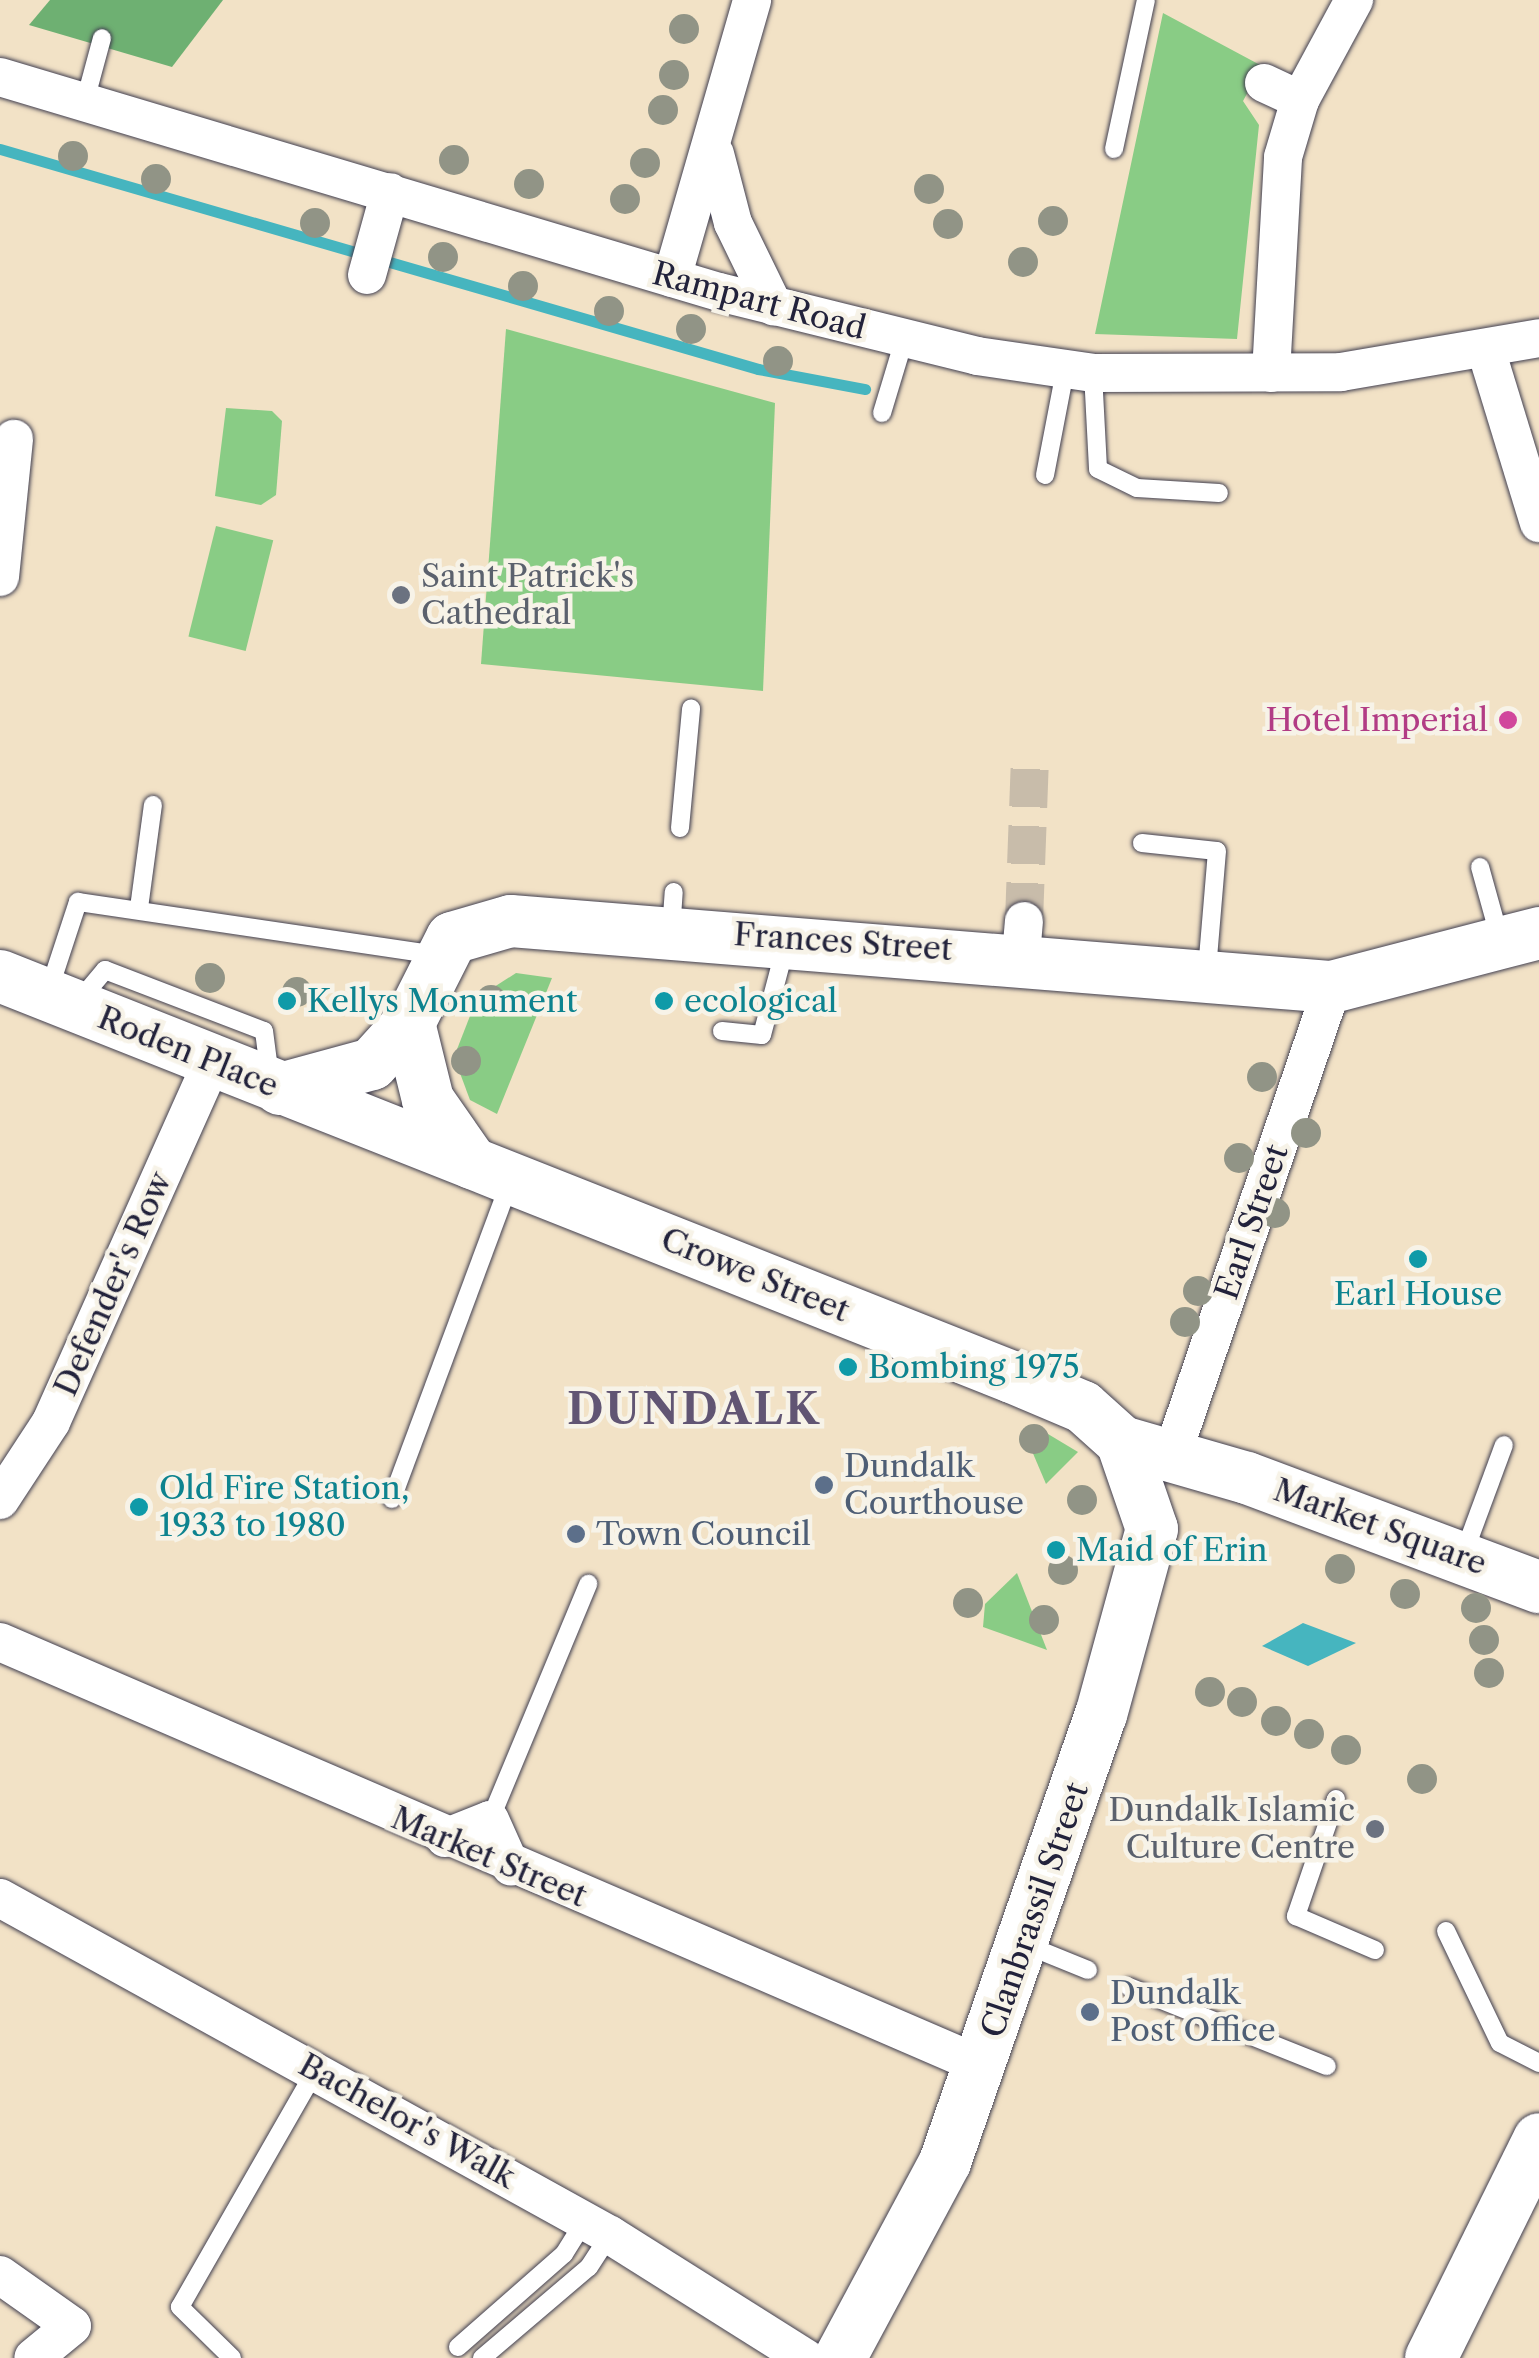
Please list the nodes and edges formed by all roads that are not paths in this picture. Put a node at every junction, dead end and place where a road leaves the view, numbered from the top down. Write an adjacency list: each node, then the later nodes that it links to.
1 (752, 0): 10 (street)
2 (1146, 0): 9 (lane)
3 (1354, 0): 7 (street)
4 (102, 38): 8 (lane)
5 (1264, 83): 7 (street)
6 (2, 84): 8 (street, Rampart Road)
7 (1300, 100): 19 (street)
8 (85, 101): 11 (street, Rampart Road)
9 (1114, 149)
10 (715, 154): 13 (street); 14 (street)
11 (390, 192): 12 (street); 13 (street, Rampart Road)
12 (368, 276)
13 (672, 278): 14 (street, Rampart Road)
14 (774, 308): 16 (street, Rampart Road)
15 (1539, 338): 17 (street, Rampart Road)
16 (904, 340): 18 (street, Rampart Road); 20 (lane)
17 (1487, 353): 19 (street, Rampart Road); 24 (street)
18 (1079, 372): 19 (street, Rampart Road); 22 (lane); 23 (lane)
19 (1271, 373)
20 (882, 413)
21 (14, 439): 25 (street)
22 (1045, 475)
23 (1219, 492)
24 (1539, 523)
25 (0, 577)
26 (692, 709): 28 (lane)
27 (153, 805): 31 (lane)
28 (680, 828)
29 (1142, 843): 35 (lane)
30 (1480, 867): 33 (lane)
31 (139, 908): 34 (lane); 38 (lane)
32 (788, 938): 34 (main road, Frances Street); 35 (main road, Frances Street); 40 (lane)
33 (1520, 939): 37 (main road)
34 (438, 955): 39 (main road)
35 (1207, 972): 37 (main road, Frances Street)
36 (0, 976): 38 (main road, Roden Place)
37 (1332, 986): 47 (street, Earl Street)
38 (61, 1000): 41 (main road, Roden Place); 42 (lane)
39 (409, 1023): 42 (main road); 44 (main road)
40 (722, 1031)
41 (213, 1060): 42 (main road, Roden Place); 49 (street, Defender's Row)
42 (275, 1086): 43 (main road, Roden Place)
43 (376, 1130): 44 (main road, Crowe Street)
44 (492, 1170): 45 (main road, Crowe Street); 48 (lane)
45 (1122, 1442): 47 (main road, Market Square); 50 (main road)
46 (1504, 1445): 51 (lane)
47 (1195, 1466): 50 (main road); 51 (main road, Market Square)
48 (392, 1499)
49 (0, 1500)
50 (1152, 1529): 61 (main road, Clanbrassil Street)
51 (1462, 1558): 53 (main road, Market Square)
52 (588, 1584): 56 (lane)
53 (1539, 1587)
54 (0, 1642): 57 (street, Market Street)
55 (1336, 1799): 62 (lane)
56 (490, 1820): 57 (street); 58 (street)
57 (445, 1838): 58 (street, Market Street)
58 (511, 1868): 66 (street, Market Street)
59 (0, 1898): 68 (street, Bachelor's Walk)
60 (1446, 1931): 65 (lane)
61 (1024, 1944): 63 (lane); 66 (main road, Clanbrassil Street)
62 (1374, 1950)
63 (1088, 1970)
64 (1129, 1987): 67 (lane)
65 (1539, 2062)
66 (981, 2065): 77 (main road, Clanbrassil Street)
67 (1327, 2066)
68 (316, 2070): 70 (street, Bachelor's Walk); 74 (lane)
69 (1539, 2139): 78 (main road)
70 (598, 2228): 72 (lane); 75 (lane); 76 (street, Bachelor's Walk)
71 (0, 2276): 73 (street)
72 (458, 2347)
73 (33, 2358)
74 (232, 2358)
75 (482, 2358)
76 (806, 2358)
77 (840, 2358)
78 (1430, 2358)

